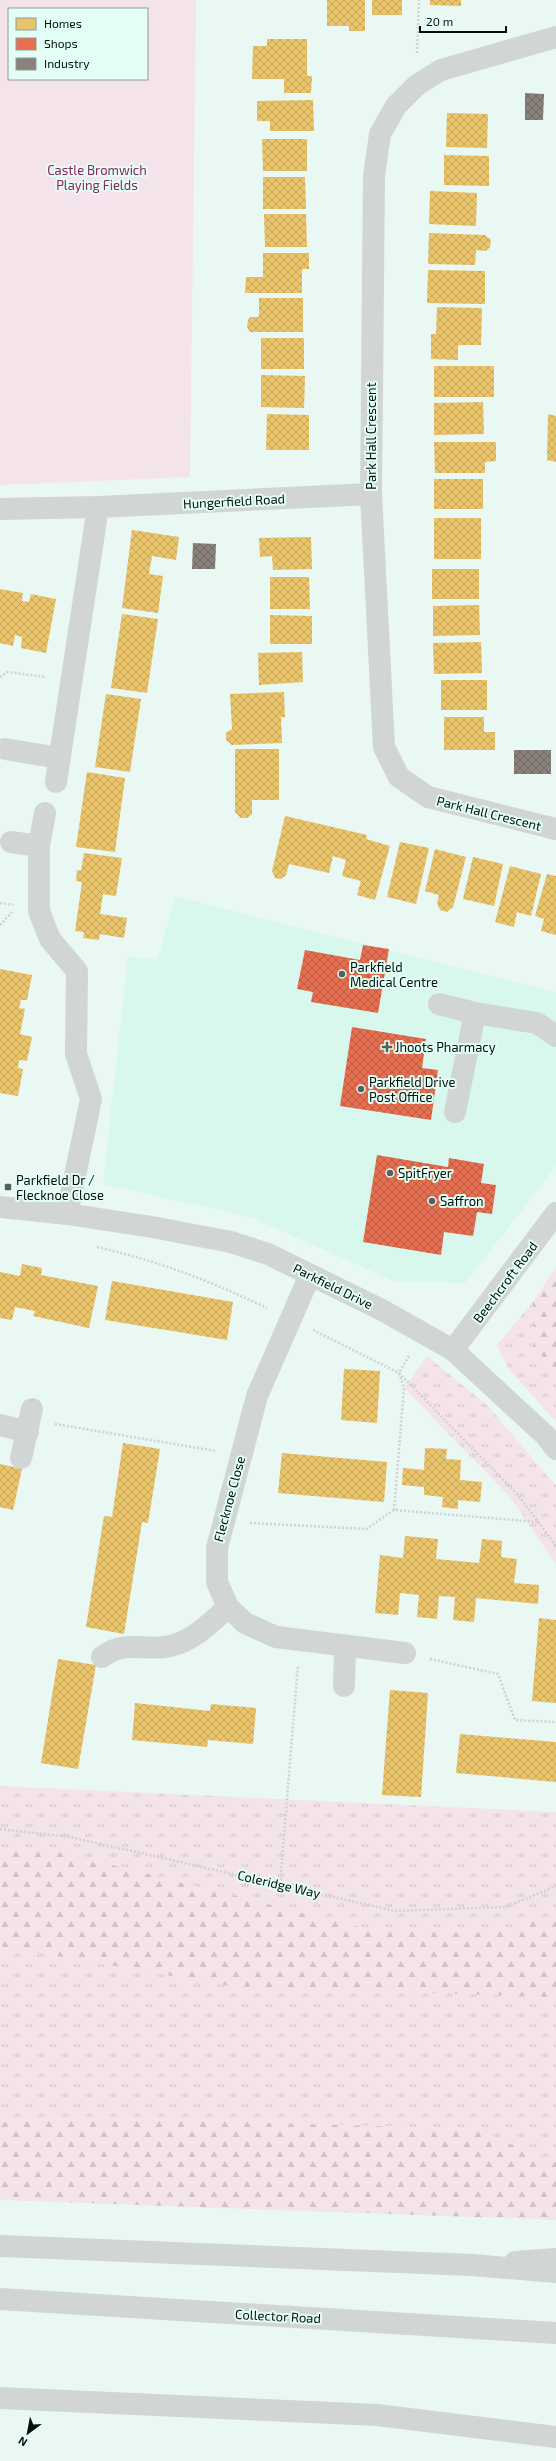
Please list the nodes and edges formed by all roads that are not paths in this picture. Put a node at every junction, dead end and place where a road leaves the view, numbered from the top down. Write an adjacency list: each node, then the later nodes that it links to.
1 (556, 36): 2 (main road, Park Hall Crescent)
2 (371, 494): 3 (main road, Hungerfield Road); 9 (main road, Park Hall Crescent)
3 (98, 507): 4 (main road, Hungerfield Road); 6 (main road)
4 (0, 509)
5 (5, 749): 6 (main road)
6 (60, 758): 7 (main road)
7 (56, 782)
8 (45, 813): 11 (main road)
9 (556, 829)
10 (11, 842): 11 (main road)
11 (39, 846): 18 (main road)
12 (439, 1004): 13 (main road)
13 (475, 1013): 14 (main road); 15 (main road)
14 (556, 1036)
15 (455, 1112)
16 (0, 1206): 18 (main road, Parkfield Drive)
17 (556, 1213): 20 (main road, Beechcroft Road)
18 (67, 1214): 19 (main road, Parkfield Drive)
19 (310, 1275): 20 (main road, Parkfield Drive); 24 (main road, Flecknoe Close)
20 (453, 1350): 22 (main road, Parkfield Drive)
21 (0, 1425): 23 (main road)
22 (556, 1449)
23 (21, 1458)
24 (228, 1607): 25 (main road, Flecknoe Close); 27 (main road)
25 (345, 1646): 26 (main road, Flecknoe Close); 28 (main road)
26 (405, 1653)
27 (102, 1657)
28 (344, 1686)
29 (0, 2246): 31 (main road)
30 (556, 2259): 31 (main road)
31 (472, 2265): 32 (main road)
32 (556, 2272)
33 (0, 2299): 34 (main road, Collector Road)
34 (556, 2333)
35 (0, 2398): 36 (main road)
36 (556, 2437)

